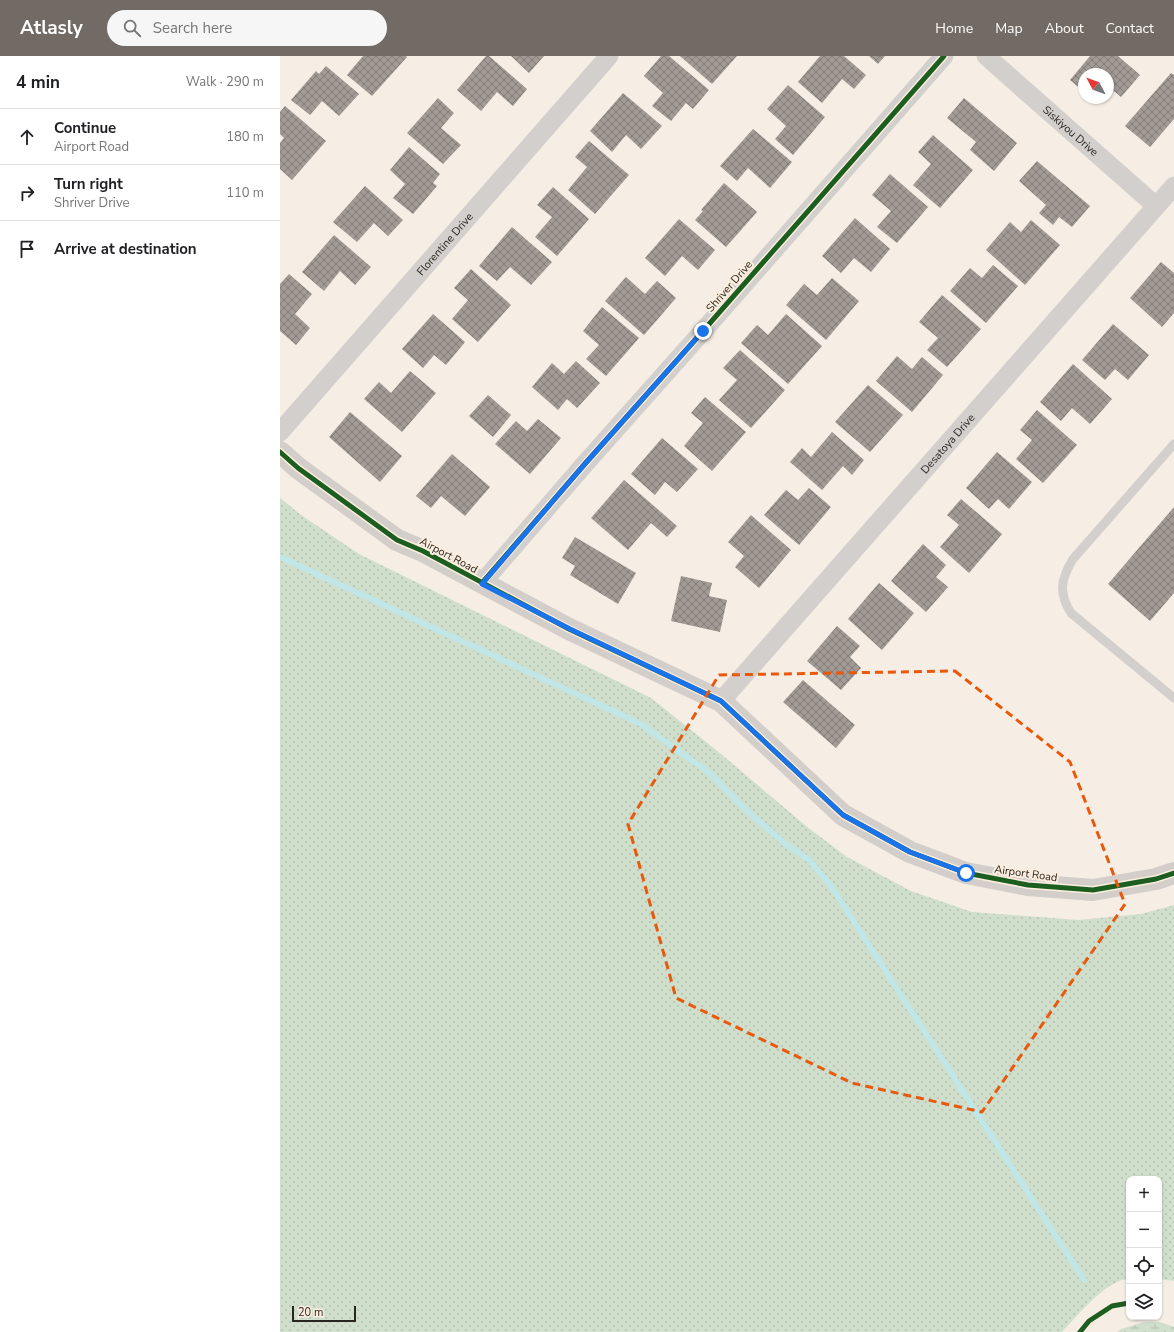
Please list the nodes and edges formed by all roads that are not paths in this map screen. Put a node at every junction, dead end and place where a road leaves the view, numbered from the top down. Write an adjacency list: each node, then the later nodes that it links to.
1 (609, 56): 6 (street, Florentine Drive)
2 (944, 56): 9 (street, Shriver Drive)
3 (986, 56): 5 (street, Siskiyou Drive)
4 (1174, 186): 5 (street, Desatoya Drive)
5 (1156, 206): 11 (street, Desatoya Drive)
6 (280, 432)
7 (1174, 444): 10 (lane)
8 (280, 452): 9 (street, Airport Road)
9 (482, 584): 11 (street, Airport Road)
10 (1174, 698)
11 (721, 701): 12 (street, Airport Road)
12 (1174, 873)

